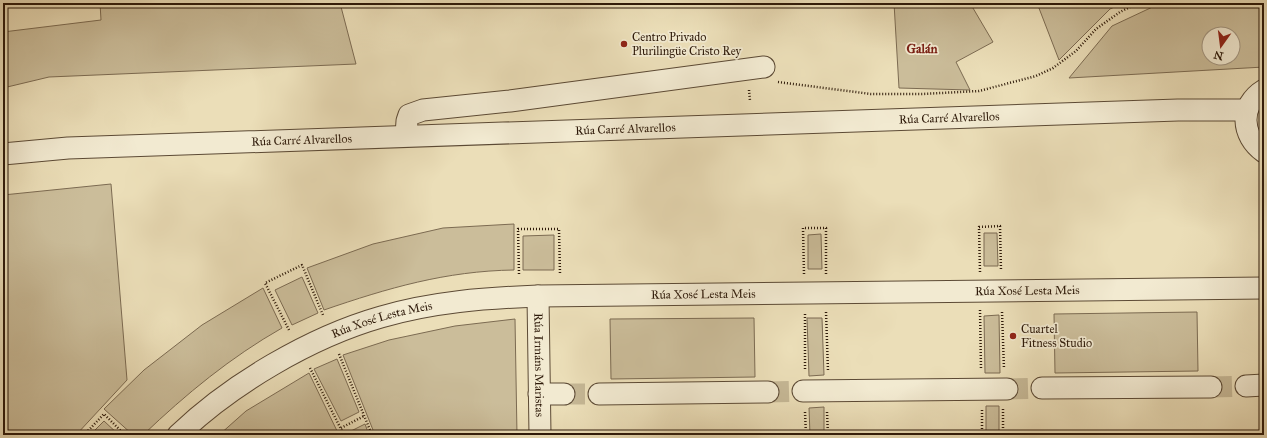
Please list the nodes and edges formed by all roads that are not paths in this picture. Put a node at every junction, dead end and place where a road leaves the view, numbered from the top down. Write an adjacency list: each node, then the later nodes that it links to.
1 (767, 74): 4 (street)
2 (1264, 90): 3 (street)
3 (1247, 110): 4 (street, Rúa Carré Alvarellos); 5 (street)
4 (406, 135): 6 (street, Rúa Carré Alvarellos)
5 (1264, 152)
6 (3, 154)
7 (1264, 288): 8 (street, Rúa Xosé Lesta Meis)
8 (538, 296): 14 (street, Rúa Irmáns Maristas); 17 (street, Rúa Xosé Lesta Meis)
9 (1211, 387): 10 (street)
10 (1042, 388)
11 (1004, 391): 13 (street)
12 (768, 392): 16 (street)
13 (805, 393)
14 (539, 394): 15 (street); 18 (street, Rúa Irmáns Maristas)
15 (564, 394)
16 (599, 394)
17 (178, 435)
18 (540, 435)

